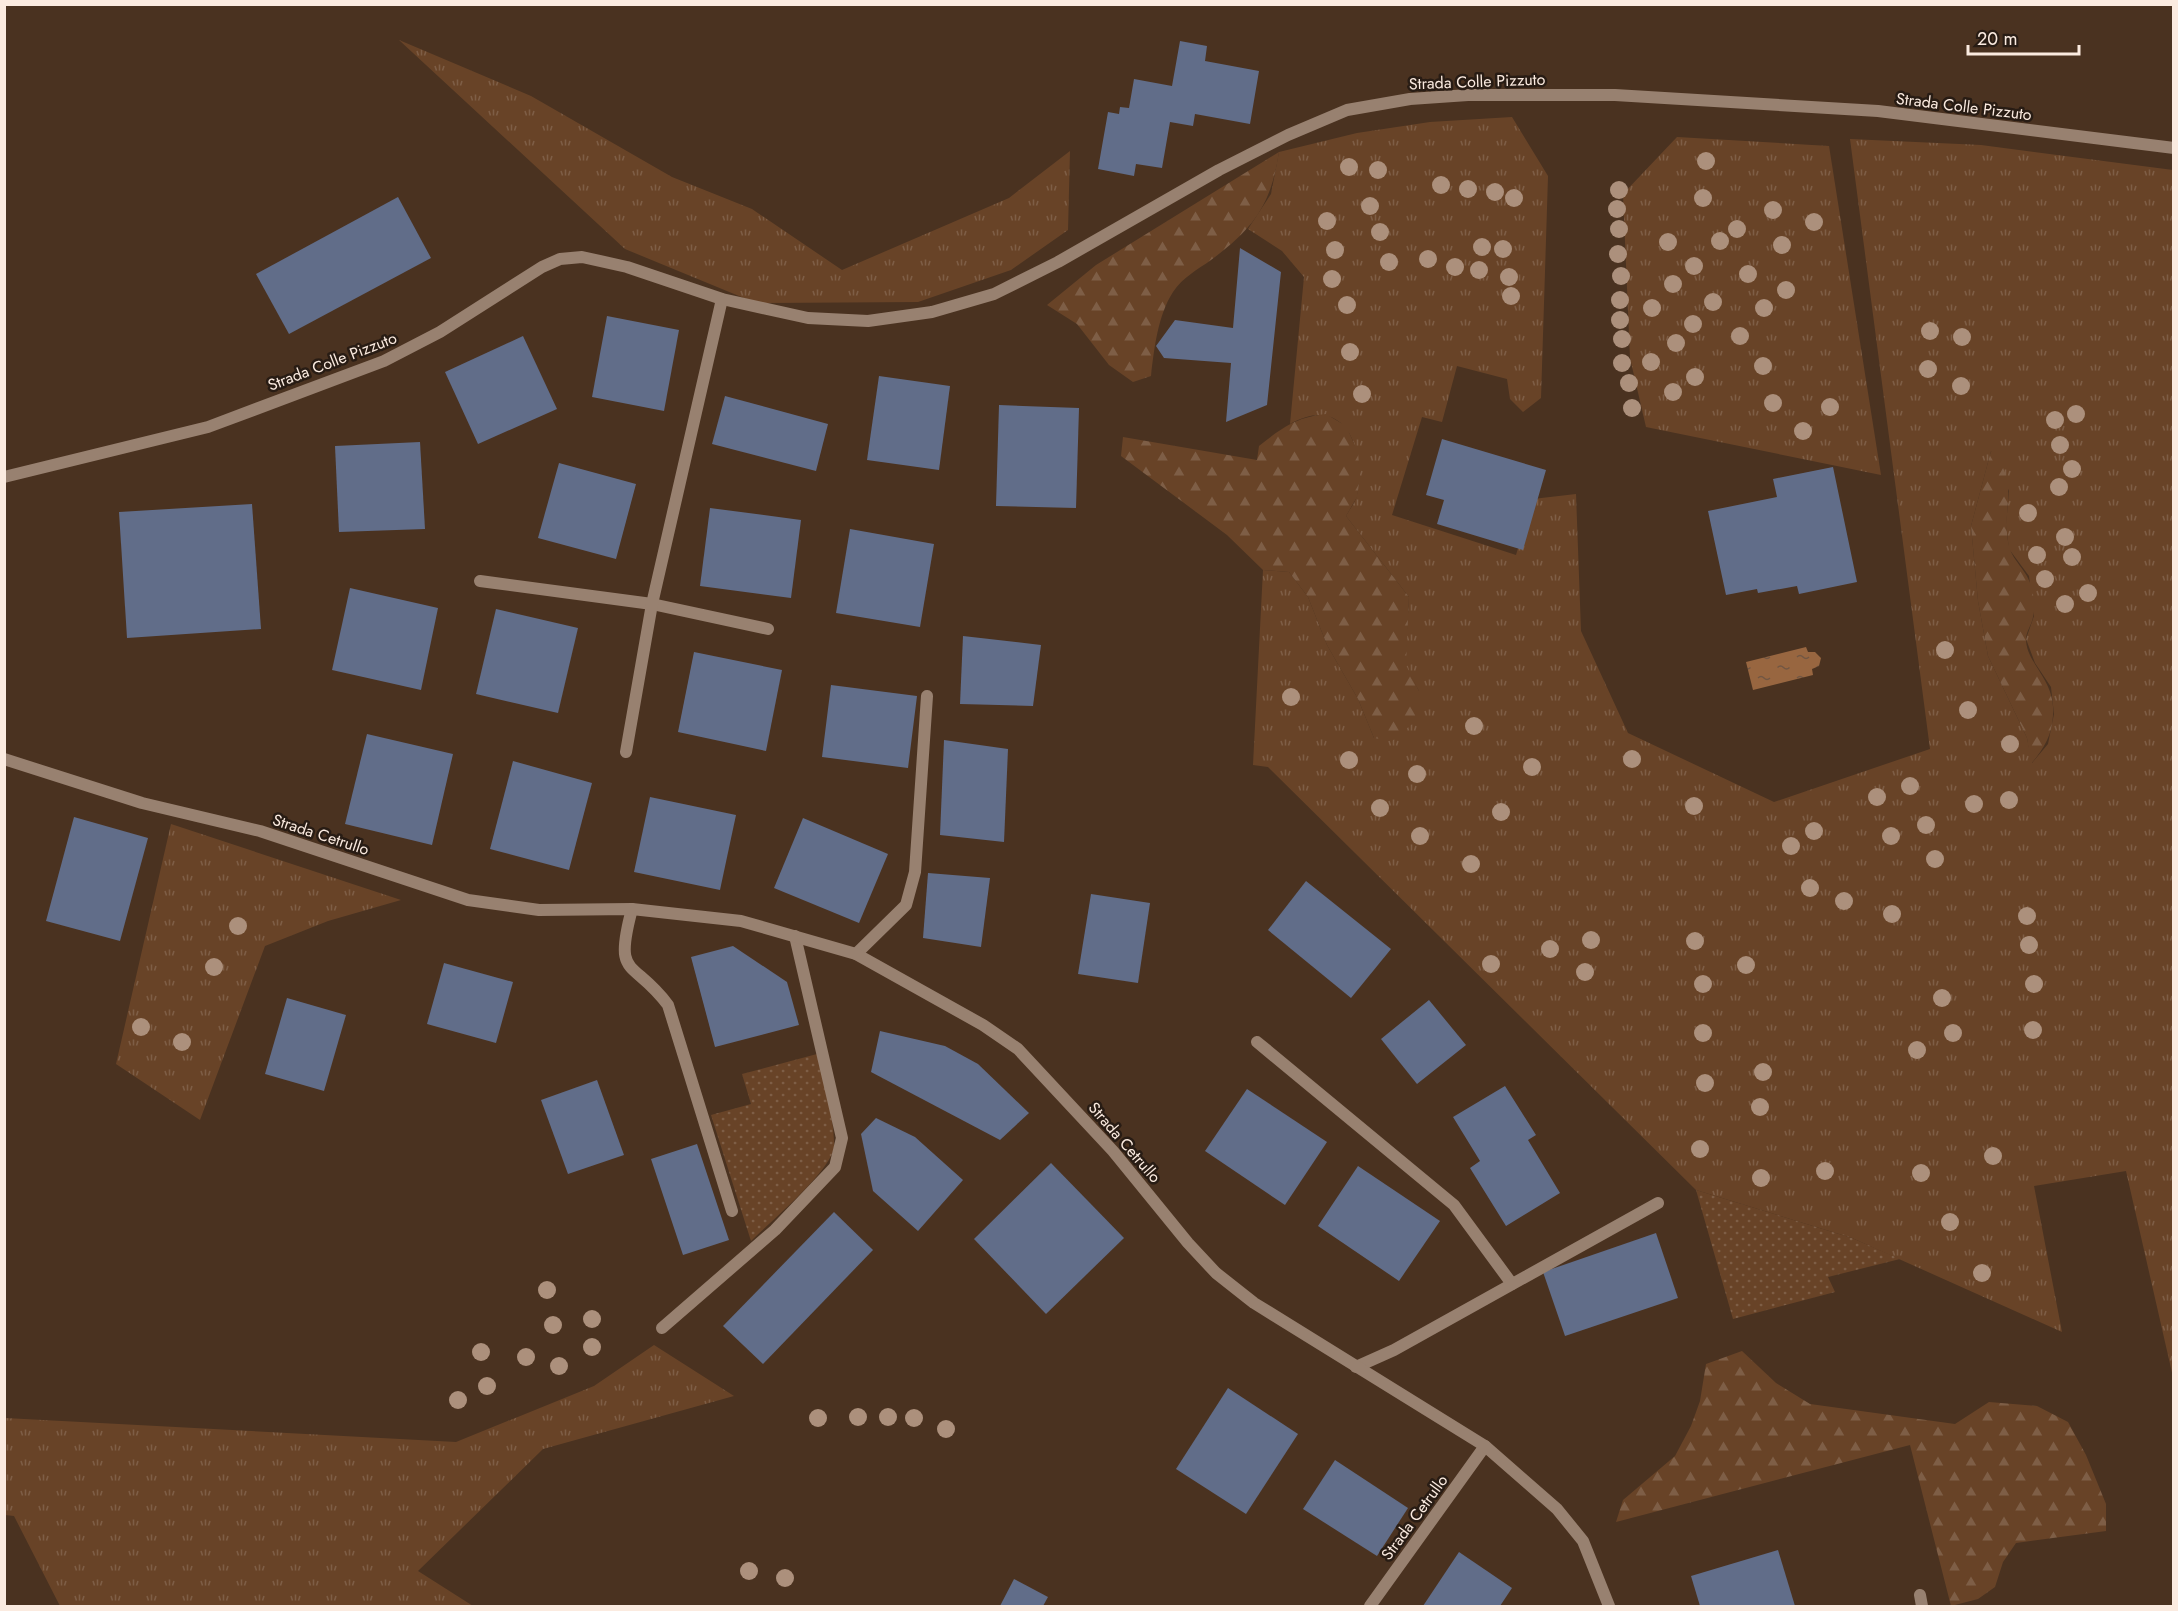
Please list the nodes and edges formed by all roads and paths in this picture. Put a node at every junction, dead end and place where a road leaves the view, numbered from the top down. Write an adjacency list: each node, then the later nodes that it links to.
1 (2174, 148): 2 (street, Strada Colle Pizzuto)
2 (722, 299): 3 (street, Strada Colle Pizzuto); 5 (street)
3 (4, 477)
4 (480, 581): 5 (street)
5 (652, 604): 6 (street); 8 (street)
6 (768, 629)
7 (927, 696): 12 (street)
8 (626, 752)
9 (4, 759): 10 (street, Strada Cetrullo)
10 (632, 909): 11 (street, Strada Cetrullo); 15 (street)
11 (795, 936): 12 (street, Strada Cetrullo); 17 (street)
12 (855, 954): 18 (street, Strada Cetrullo)
13 (1257, 1042): 16 (street)
14 (1658, 1203): 16 (street)
15 (732, 1211)
16 (1512, 1284): 18 (street)
17 (662, 1328)
18 (1356, 1368): 19 (street, Strada Cetrullo)
19 (1485, 1446): 20 (street, Strada Cetrullo); 21 (street, Strada Cetrullo)
20 (1370, 1606)
21 (1609, 1606)

